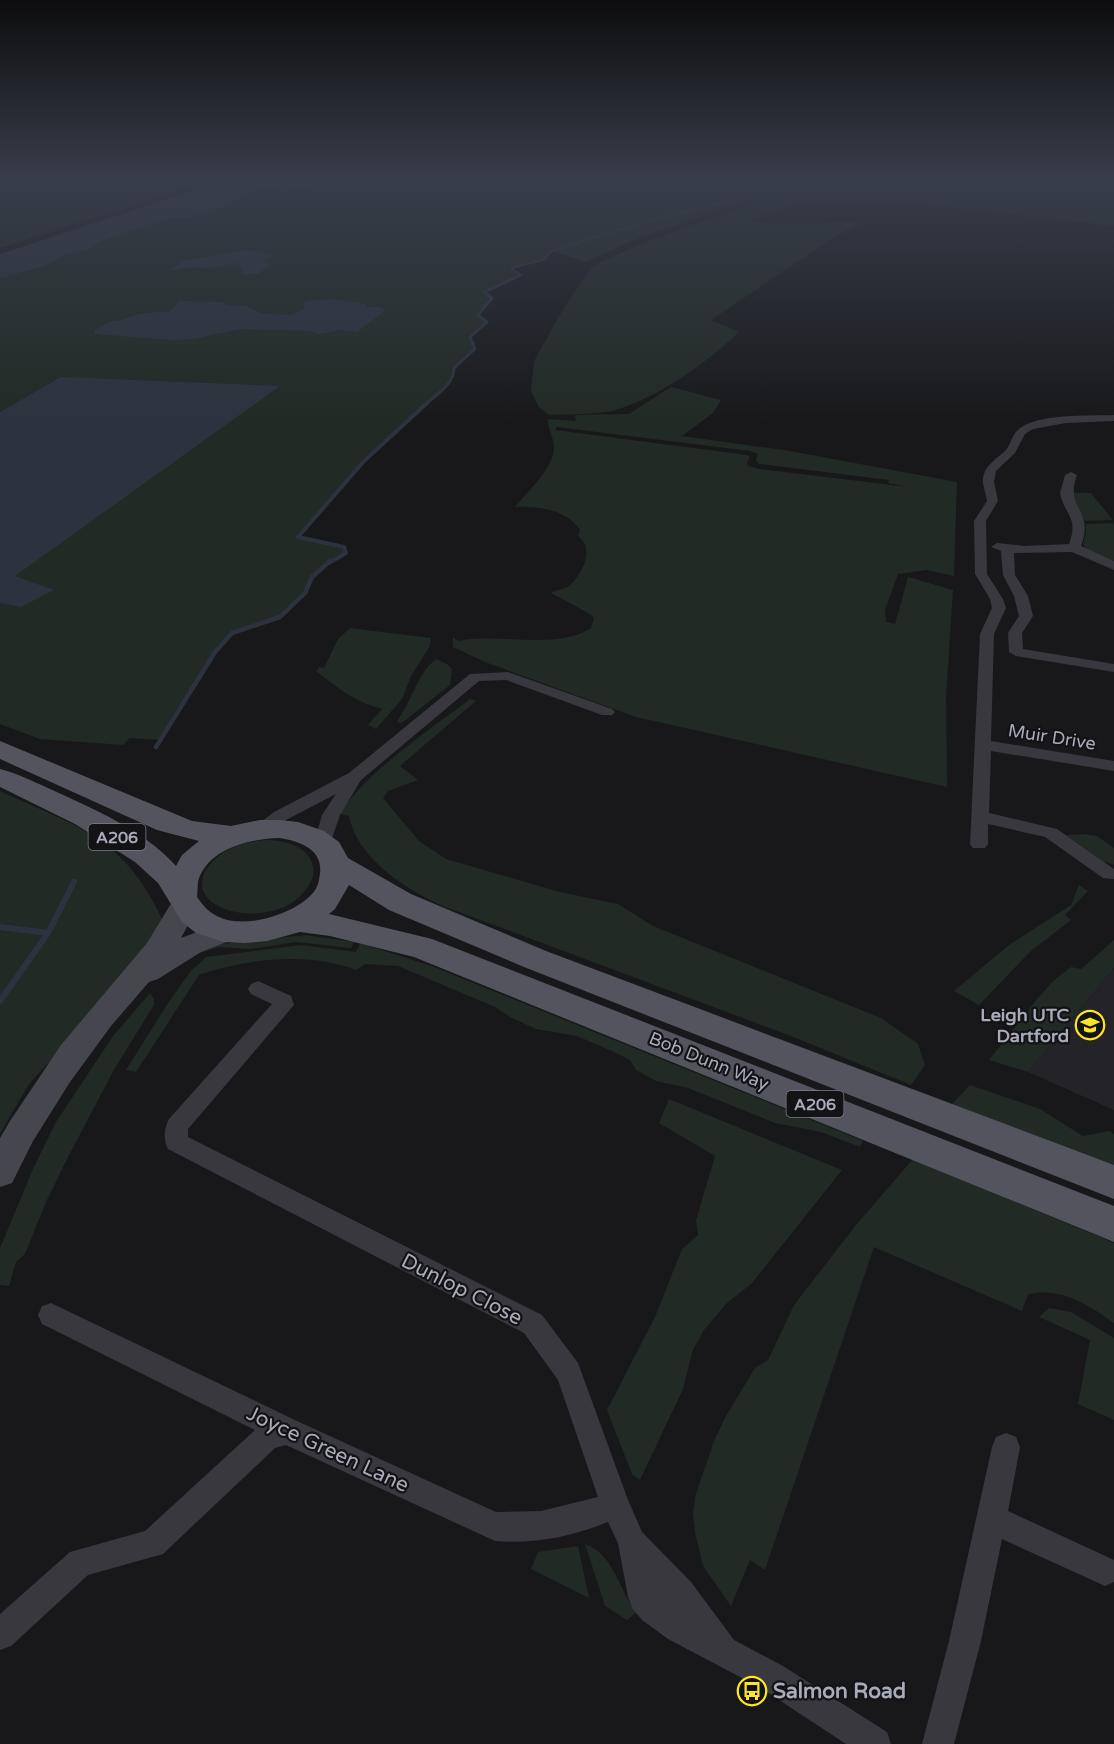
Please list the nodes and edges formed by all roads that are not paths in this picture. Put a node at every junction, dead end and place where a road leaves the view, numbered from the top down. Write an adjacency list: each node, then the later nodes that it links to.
1 (1112, 420): 3 (street)
2 (1071, 476): 4 (street)
3 (981, 545): 5 (street); 9 (street)
4 (1074, 548): 5 (street); 6 (street)
5 (1007, 549): 7 (street)
6 (1114, 566)
7 (1114, 668)
8 (607, 712): 13 (street)
9 (984, 745): 11 (street, Muir Drive); 14 (street)
10 (0, 749): 16 (main road, A206)
11 (1114, 766)
12 (0, 777): 20 (main road, A206)
13 (355, 777): 15 (street); 18 (street)
14 (980, 817): 17 (street); 19 (street)
15 (261, 829): 16 (main road); 18 (main road)
16 (231, 836): 20 (main road)
17 (979, 844)
18 (329, 853): 21 (main road); 26 (main road, Bob Dunn Way / A206)
19 (1109, 874)
20 (183, 900): 22 (main road); 23 (street)
21 (297, 920): 22 (main road); 27 (main road, Bob Dunn Way / A206)
22 (227, 931): 23 (street)
23 (139, 976): 25 (street)
24 (258, 989): 31 (street, Dunlop Close)
25 (0, 1172)
26 (1114, 1182)
27 (1114, 1224)
28 (51, 1315): 29 (street, Joyce Green Lane)
29 (287, 1431): 31 (street, Joyce Green Lane); 34 (street)
30 (1006, 1448): 32 (street)
31 (615, 1505): 35 (street, Dunlop Close)
32 (992, 1519): 33 (street); 36 (street)
33 (1105, 1571)
34 (0, 1635)
35 (875, 1744)
36 (938, 1744)

